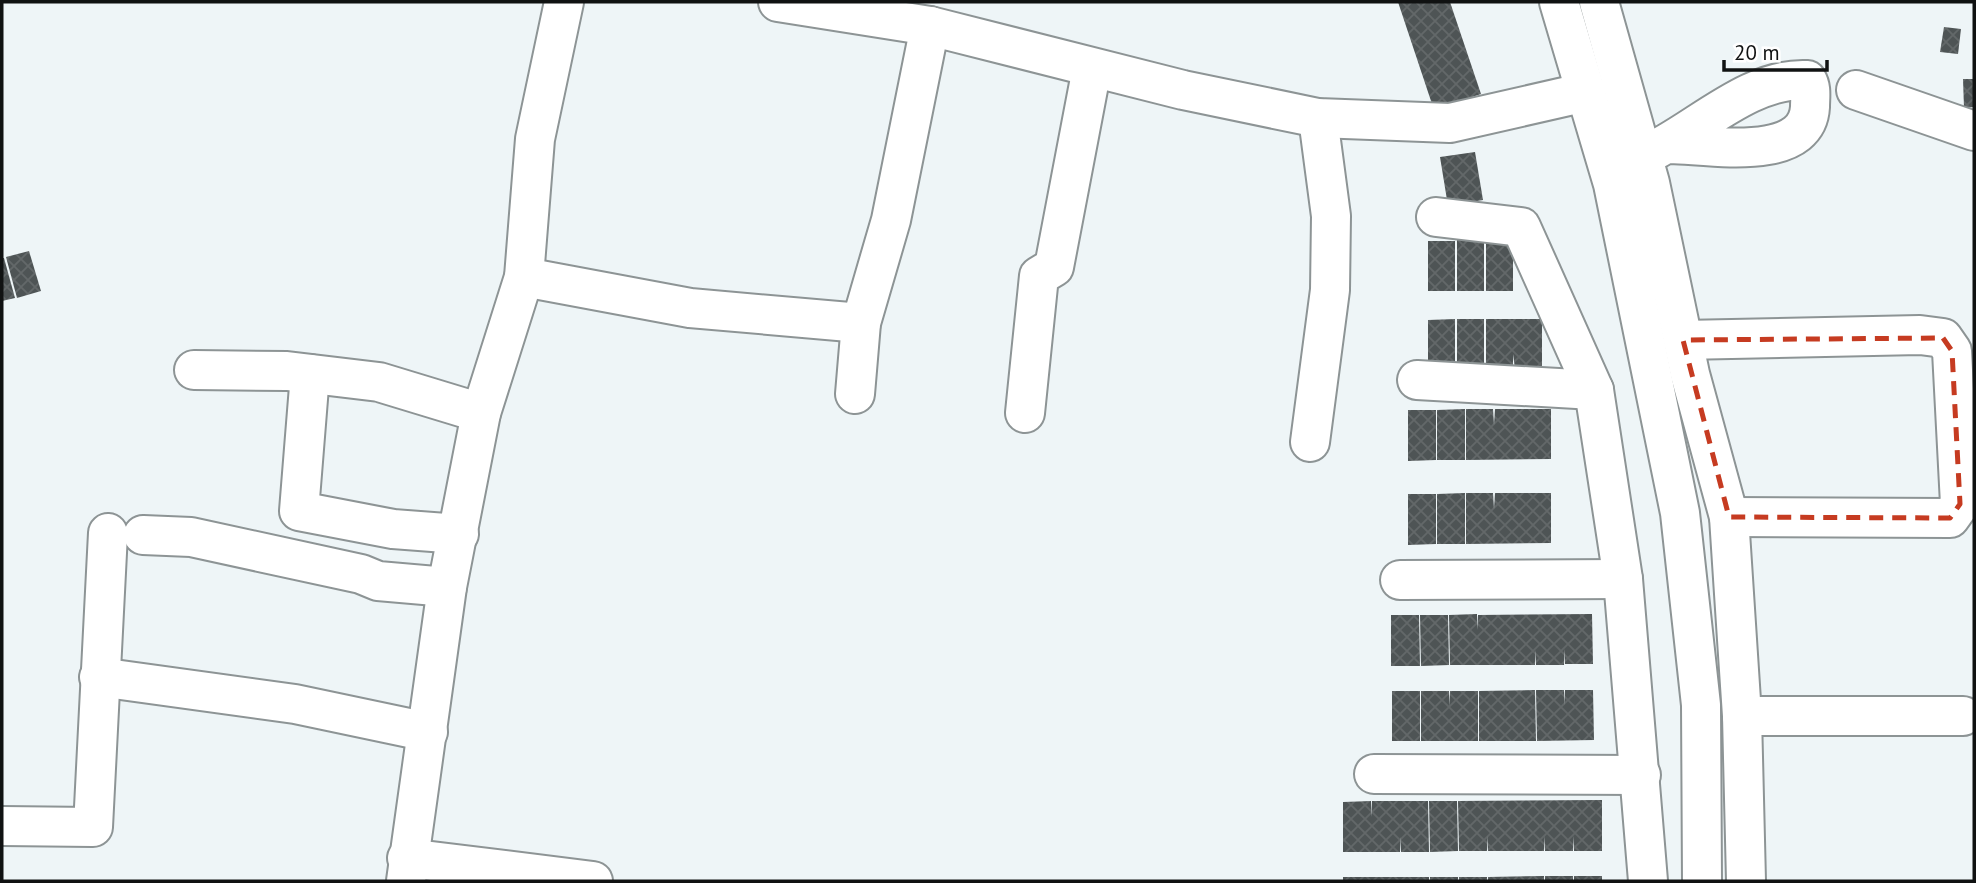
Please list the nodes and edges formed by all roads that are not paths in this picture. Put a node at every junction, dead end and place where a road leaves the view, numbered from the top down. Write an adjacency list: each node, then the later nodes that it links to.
1 (564, 2): 13 (street)
2 (778, 2): 5 (street)
3 (1559, 2): 9 (street)
4 (1599, 2): 15 (street)
5 (857, 8): 6 (street)
6 (930, 26): 7 (street); 14 (street)
7 (1092, 68): 10 (street); 22 (street)
8 (1856, 90): 11 (street)
9 (1586, 92): 10 (street); 40 (street)
10 (1318, 118): 23 (street)
11 (1974, 131)
12 (1436, 217): 19 (street)
13 (524, 276): 14 (street); 21 (street)
14 (861, 323): 20 (street)
15 (1683, 340): 24 (street); 25 (street)
16 (194, 370): 17 (street)
17 (310, 374): 21 (street); 26 (street)
18 (1417, 380): 19 (street)
19 (1594, 390): 27 (street)
20 (855, 394)
21 (481, 413): 26 (street)
22 (1025, 413)
23 (1310, 442)
24 (1967, 506): 25 (street)
25 (1729, 517): 31 (street)
26 (458, 534): 29 (street)
27 (1623, 579): 28 (street); 35 (street)
28 (1400, 580)
29 (447, 587): 30 (street); 33 (street)
30 (99, 677): 33 (street); 36 (street)
31 (1742, 716): 32 (street); 41 (street)
32 (1963, 716)
33 (428, 732): 37 (street)
34 (1374, 774): 35 (street)
35 (1641, 775): 39 (street)
36 (2, 826)
37 (407, 869): 38 (street)
38 (593, 881)
39 (1648, 881)
40 (1703, 881)
41 (1746, 881)

